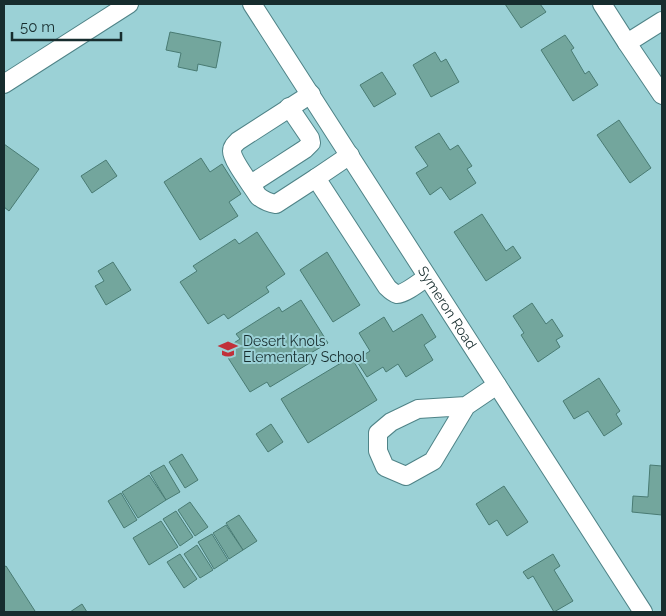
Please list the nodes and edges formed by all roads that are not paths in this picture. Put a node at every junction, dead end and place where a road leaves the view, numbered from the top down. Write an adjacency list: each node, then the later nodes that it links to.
1 (129, 4): 6 (street)
2 (252, 4): 7 (street, Symeron Road)
3 (602, 4): 5 (street)
4 (662, 21): 5 (street)
5 (626, 43): 8 (street)
6 (4, 84)
7 (311, 94): 9 (street); 10 (street, Symeron Road)
8 (662, 94)
9 (289, 107): 12 (street); 12 (street)
10 (350, 155): 11 (street); 13 (street, Symeron Road)
11 (316, 178): 12 (street); 13 (street)
12 (251, 184)
13 (427, 277): 14 (street, Symeron Road)
14 (497, 384): 15 (street); 16 (street, Symeron Road)
15 (466, 406): 15 (street)
16 (643, 612)

